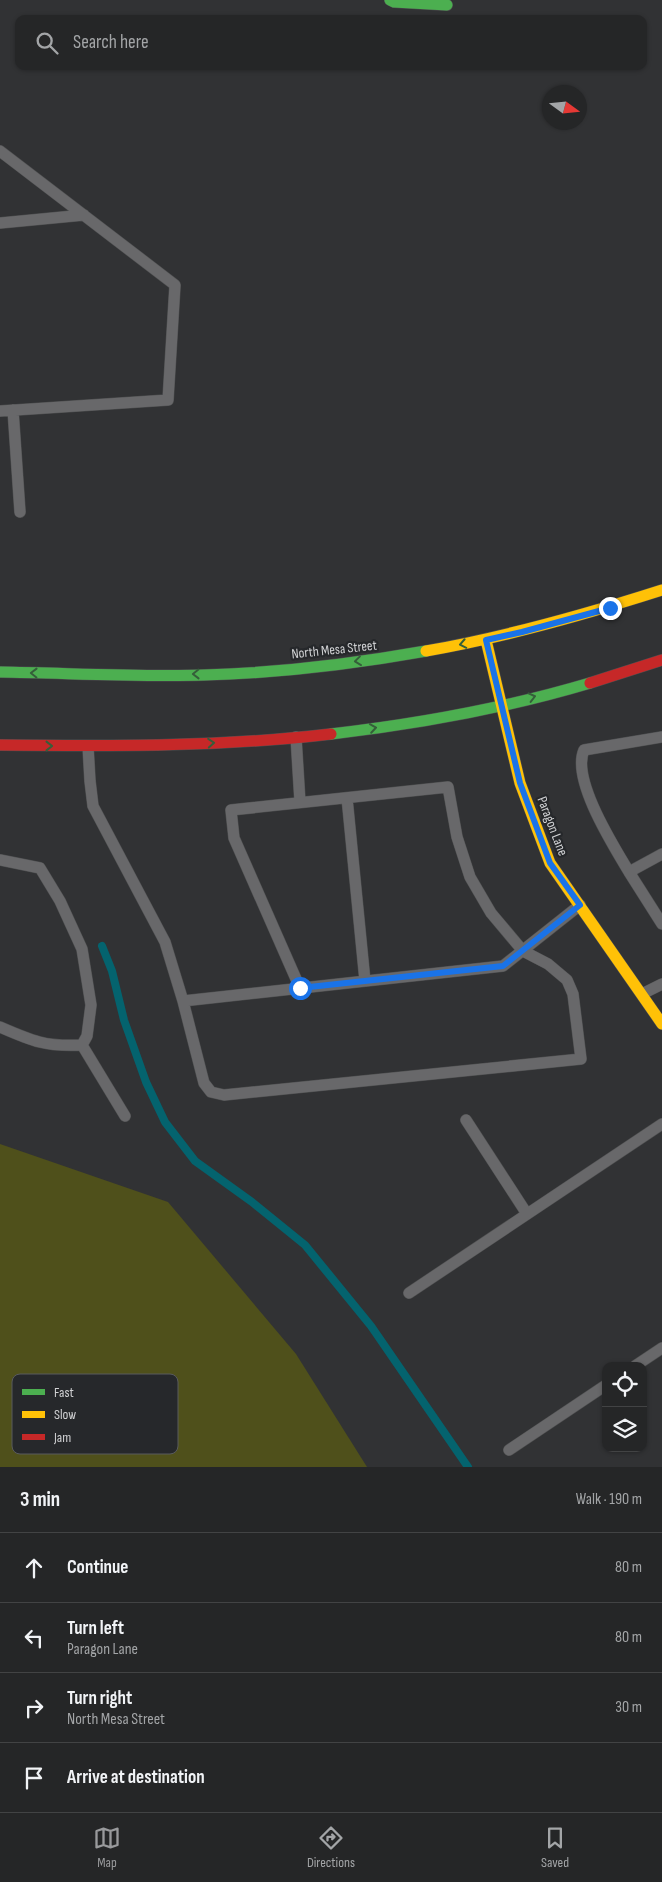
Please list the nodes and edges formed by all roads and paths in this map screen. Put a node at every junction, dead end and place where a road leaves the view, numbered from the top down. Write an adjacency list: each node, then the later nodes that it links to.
1 (390, 0): 2 (main road)
2 (447, 5)
3 (0, 151): 4 (lane)
4 (84, 215): 5 (lane); 6 (lane)
5 (0, 223)
6 (14, 410): 7 (lane); 8 (lane)
7 (0, 411)
8 (20, 512)
9 (662, 590): 10 (main road, North Mesa Street)
10 (486, 640): 12 (main road, North Mesa Street, one-way to 12); 13 (main road, Paragon Lane)
11 (662, 660): 13 (main road, one-way to 11)
12 (0, 672)
13 (502, 705): 15 (main road, one-way to 13); 23 (main road, Paragon Lane)
14 (662, 736): 22 (lane)
15 (296, 737): 17 (main road, one-way to 15); 19 (lane)
16 (0, 745): 17 (main road, one-way to 17)
17 (88, 746): 30 (lane)
18 (348, 798): 19 (lane); 25 (lane); 26 (lane)
19 (300, 802): 28 (lane)
20 (662, 854): 22 (lane)
21 (0, 860): 33 (lane)
22 (629, 872): 24 (lane)
23 (580, 905): 25 (lane); 29 (main road, Paragon Lane)
24 (662, 924)
25 (522, 951): 26 (lane); 30 (lane)
26 (365, 981): 28 (lane)
27 (662, 984): 29 (lane)
28 (300, 988): 30 (lane)
29 (642, 994): 31 (main road, Paragon Lane)
30 (183, 1001)
31 (662, 1024)
32 (0, 1027): 33 (lane)
33 (82, 1045): 34 (lane)
34 (125, 1116)
35 (466, 1120): 37 (lane)
36 (662, 1124): 37 (lane)
37 (527, 1214): 38 (lane)
38 (409, 1293)
39 (662, 1348): 40 (lane)
40 (641, 1362)
41 (602, 1388): 42 (lane)
42 (509, 1450)

